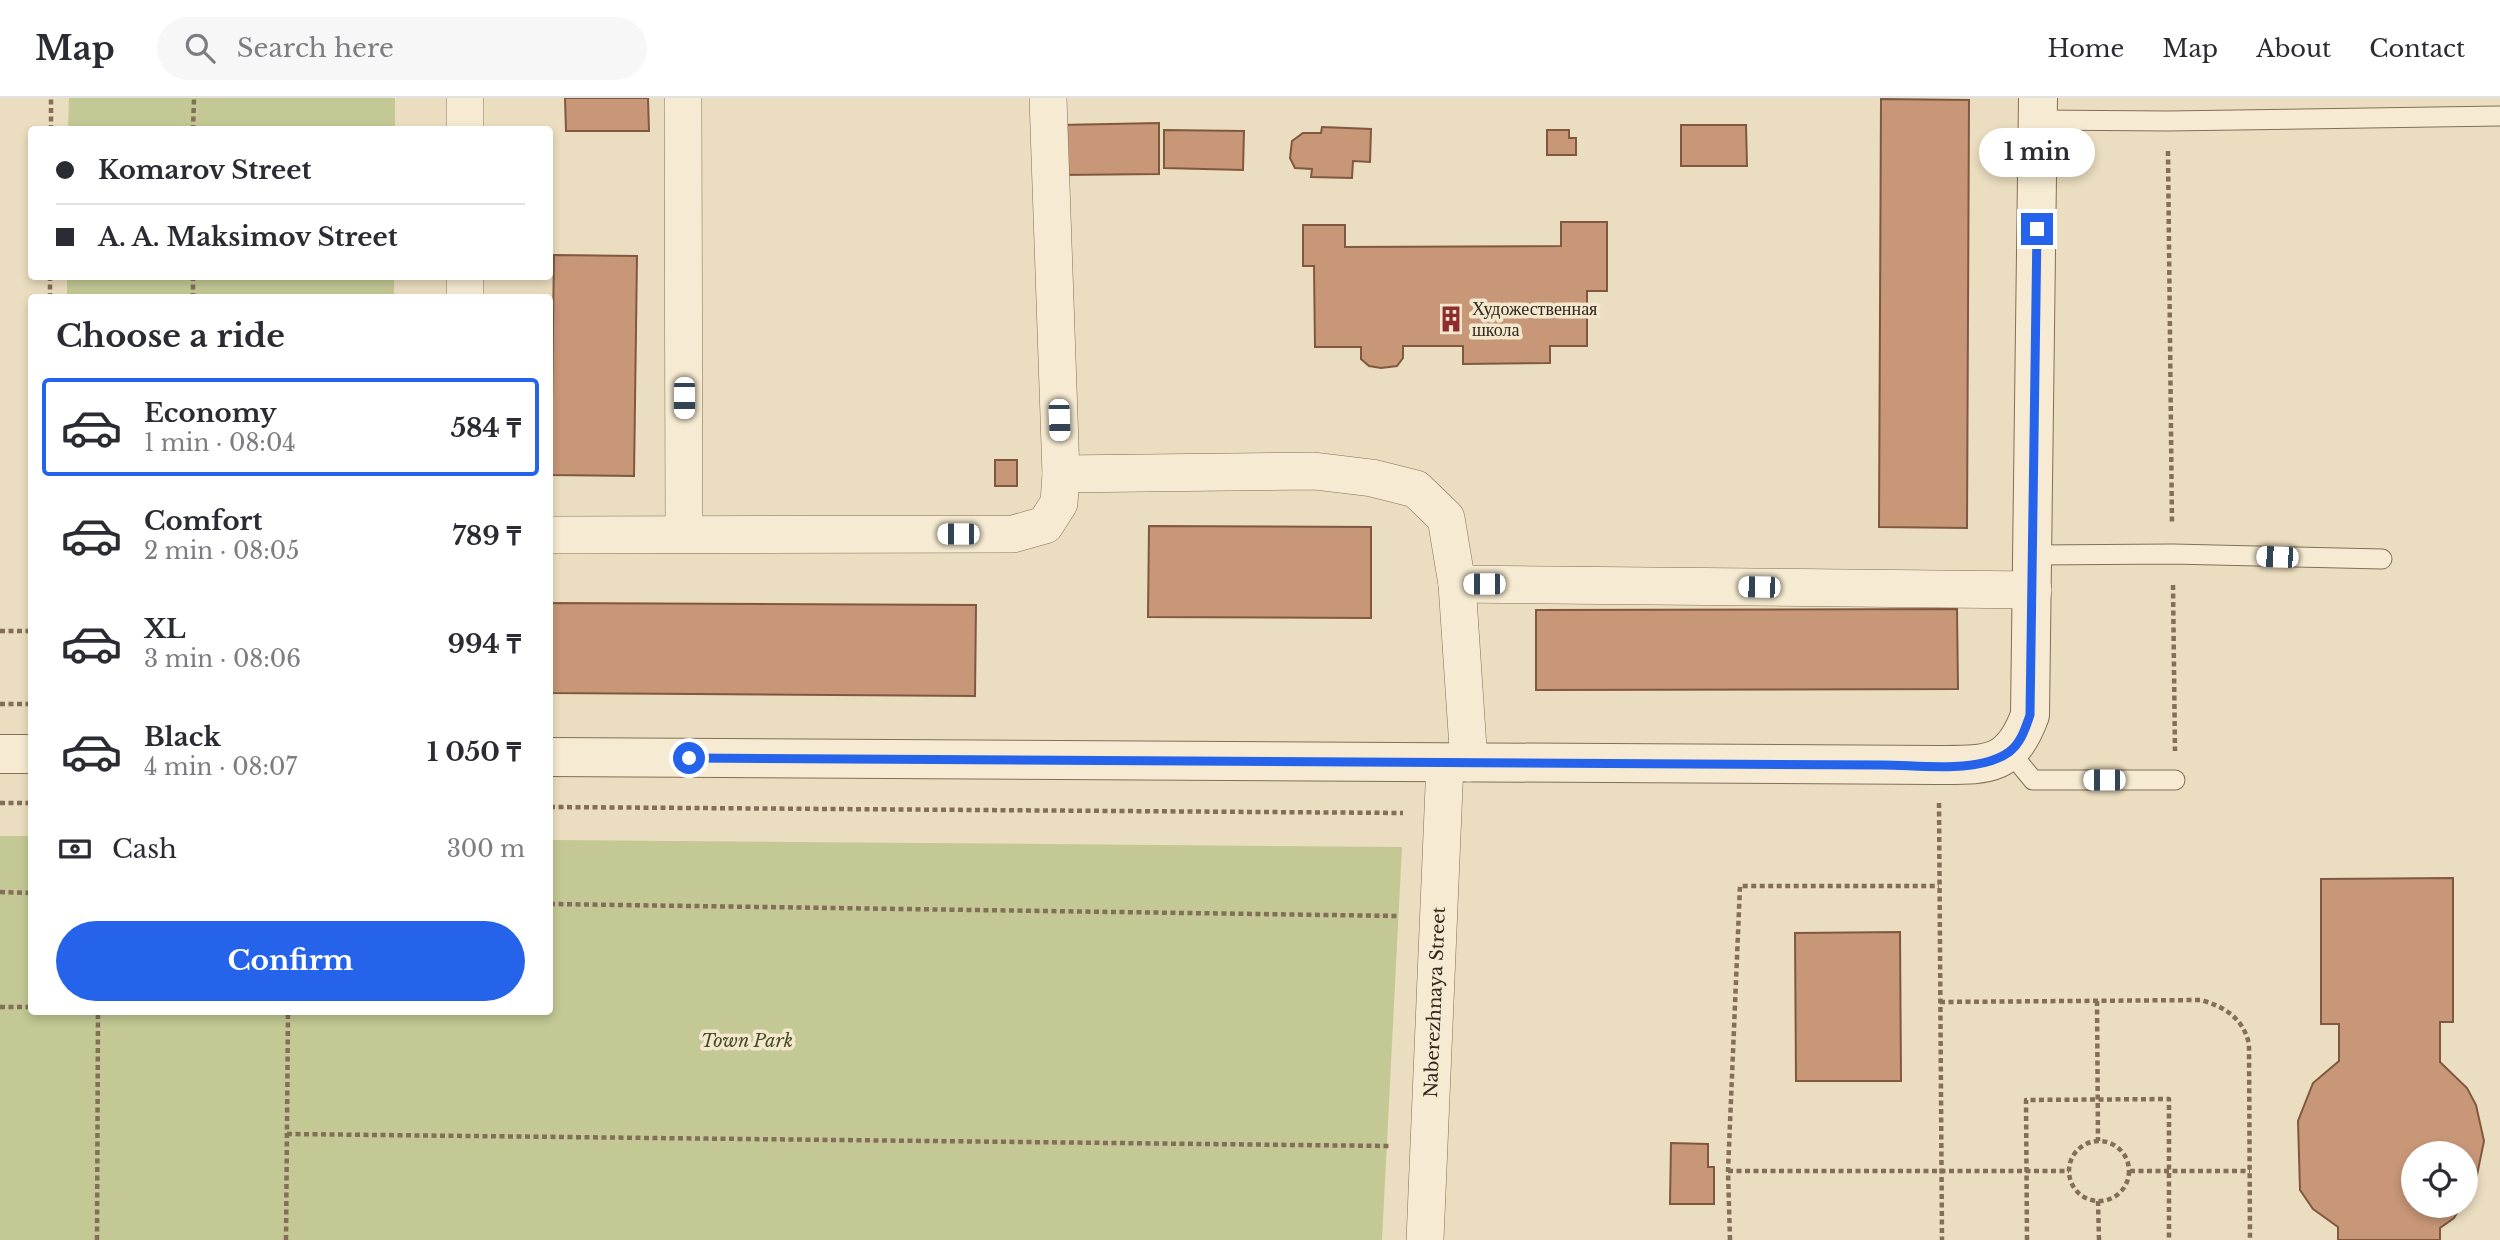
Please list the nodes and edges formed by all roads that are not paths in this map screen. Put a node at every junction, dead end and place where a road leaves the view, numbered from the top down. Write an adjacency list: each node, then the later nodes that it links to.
1 (465, 98): 6 (street)
2 (683, 98): 8 (street)
3 (1048, 98): 7 (street)
4 (2039, 109): 5 (lane); 11 (street)
5 (2500, 116)
6 (465, 126)
7 (1061, 474): 8 (street); 12 (street, Naberezhnaya Street)
8 (684, 534): 9 (street)
9 (553, 535)
10 (2382, 559): 11 (lane)
11 (2033, 573): 12 (street); 13 (street)
12 (1457, 584): 17 (street, Naberezhnaya Street)
13 (2010, 752): 17 (street); 18 (lane)
14 (0, 754): 15 (street)
15 (28, 754)
16 (553, 757): 17 (street)
17 (1457, 763): 19 (street, Naberezhnaya Street)
18 (2175, 780)
19 (1424, 1240)

